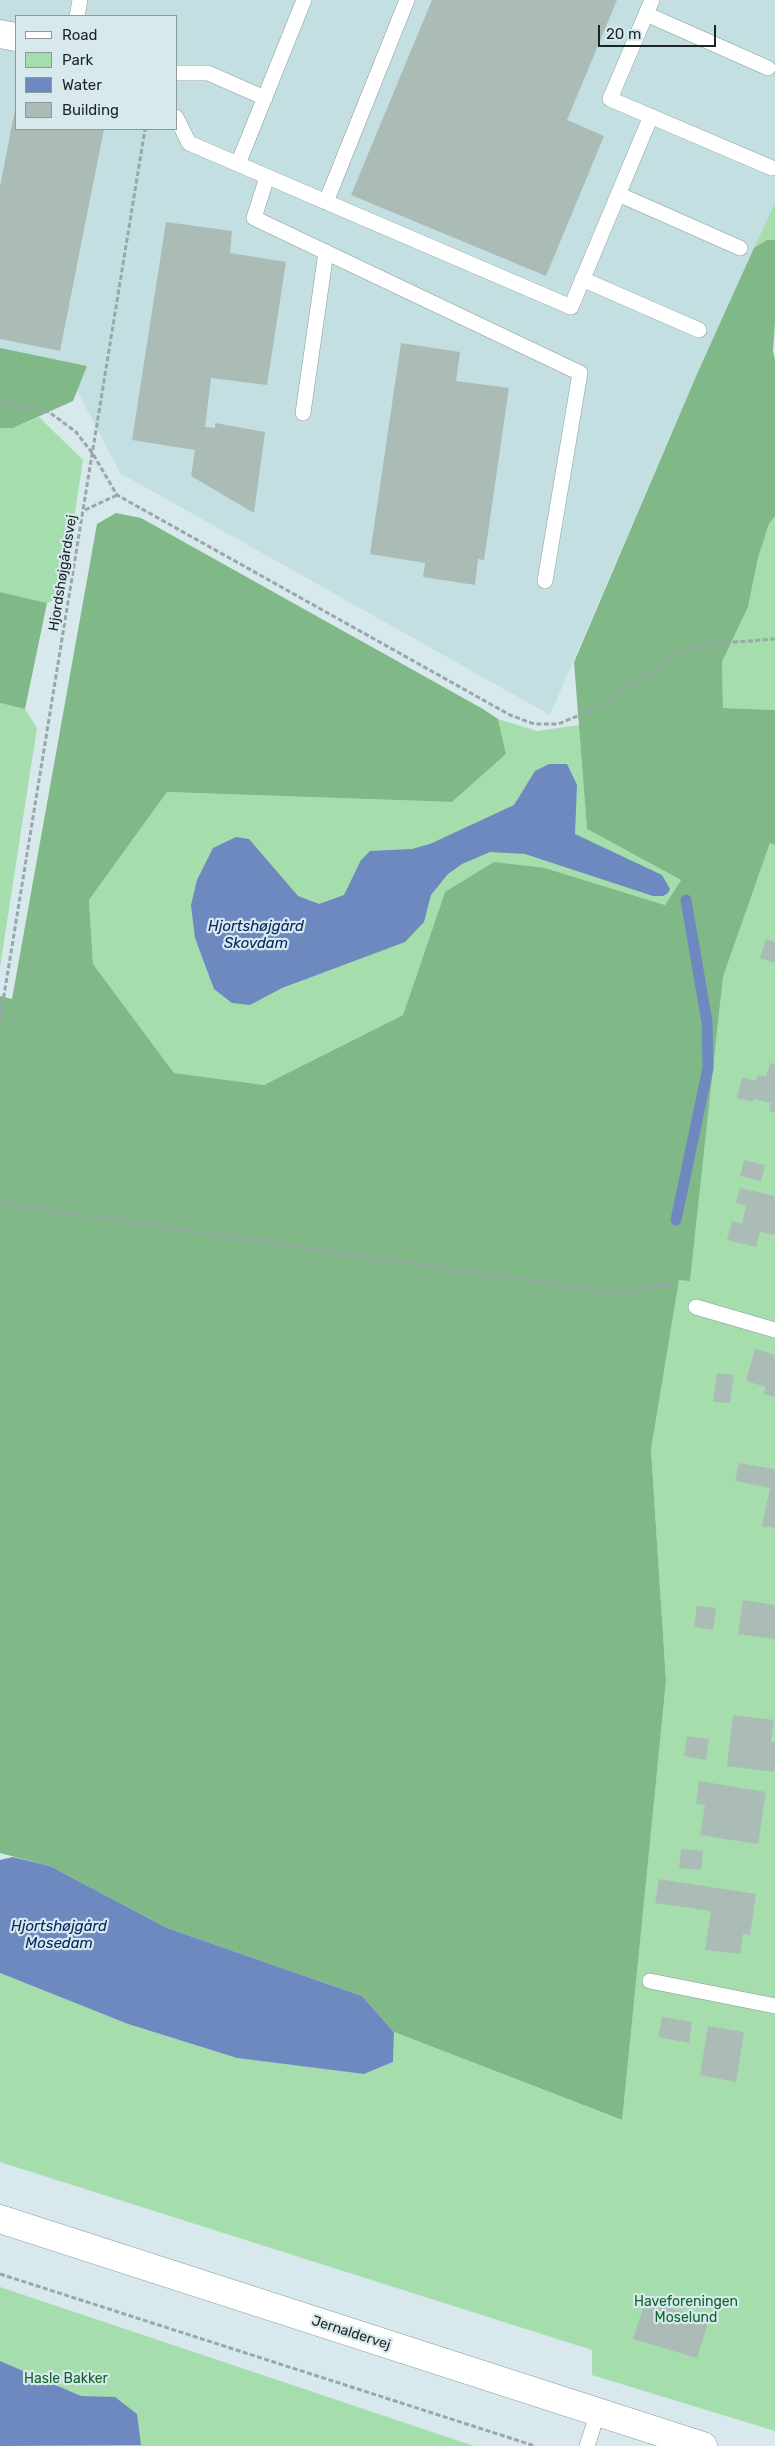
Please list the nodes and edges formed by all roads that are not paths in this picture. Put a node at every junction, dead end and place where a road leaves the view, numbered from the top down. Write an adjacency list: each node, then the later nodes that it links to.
1 (80, 0): 5 (lane)
2 (304, 0): 10 (lane)
3 (406, 0): 17 (lane)
4 (649, 7): 8 (lane); 11 (lane)
5 (77, 15)
6 (0, 34): 7 (street)
7 (15, 37)
8 (768, 68)
9 (178, 73): 10 (lane)
10 (265, 98): 13 (lane)
11 (651, 116): 14 (lane); 16 (lane)
12 (178, 121): 13 (lane)
13 (238, 164): 15 (lane)
14 (772, 168)
15 (267, 177): 17 (lane); 19 (lane)
16 (618, 194): 18 (lane); 20 (lane)
17 (326, 202): 20 (lane)
18 (740, 248)
19 (326, 252): 22 (lane); 23 (lane)
20 (582, 279): 21 (lane)
21 (698, 330)
22 (303, 413)
23 (545, 581)
24 (696, 1307): 25 (lane)
25 (775, 1330)
26 (650, 1981): 27 (lane)
27 (775, 2006)
28 (0, 2219): 29 (street, Jernaldervej)
29 (598, 2412): 30 (lane); 31 (street, Jernaldervej)
30 (587, 2446)
31 (703, 2446)

